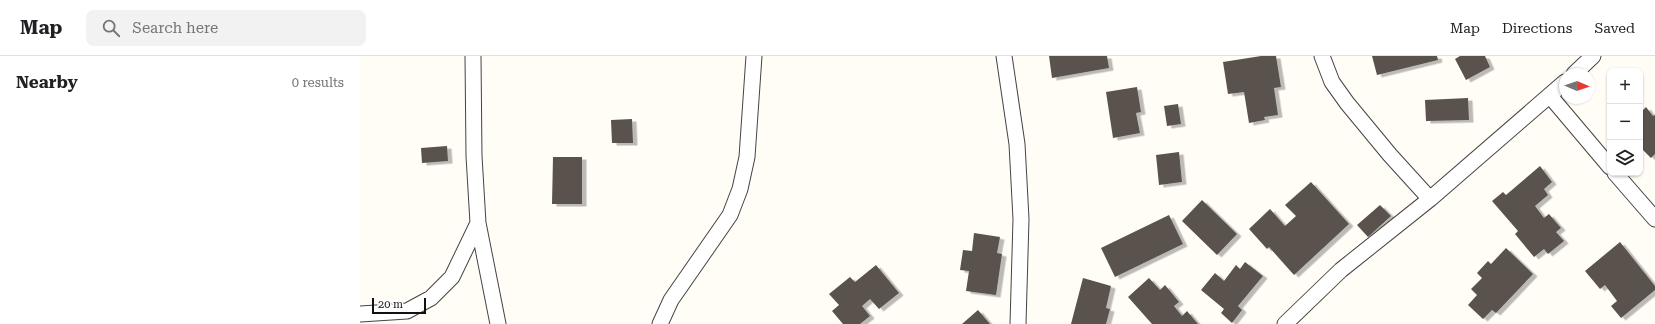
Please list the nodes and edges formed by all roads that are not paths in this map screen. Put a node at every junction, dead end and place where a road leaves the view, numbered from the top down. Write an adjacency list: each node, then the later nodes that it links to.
1 (474, 56): 13 (street)
2 (754, 56): 16 (street)
3 (1004, 56): 17 (street)
4 (1322, 56): 11 (street)
5 (1593, 56): 6 (street)
6 (1580, 68)
7 (1559, 88): 8 (street)
8 (1550, 96): 9 (street); 11 (street)
9 (1607, 163)
10 (1618, 176): 12 (street)
11 (1430, 199): 18 (street)
12 (1655, 218)
13 (478, 223): 14 (street); 15 (street)
14 (360, 314)
15 (498, 324)
16 (660, 324)
17 (1018, 324)
18 (1285, 324)

